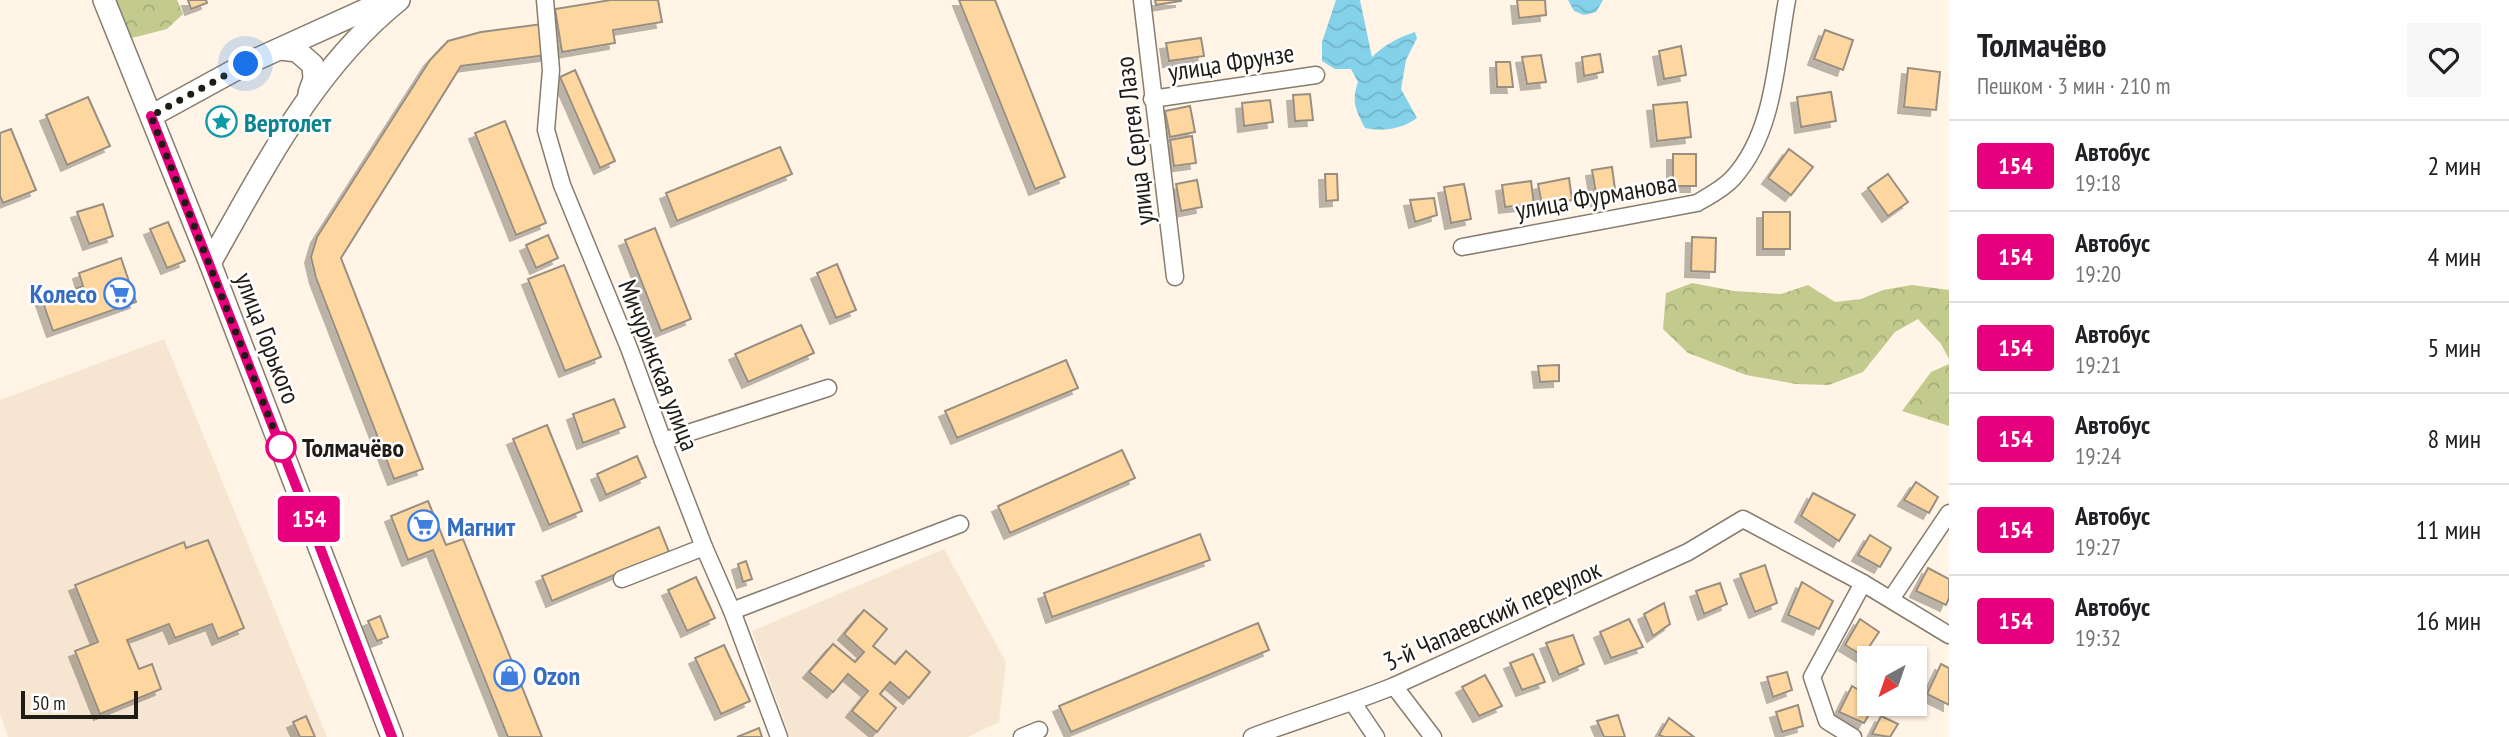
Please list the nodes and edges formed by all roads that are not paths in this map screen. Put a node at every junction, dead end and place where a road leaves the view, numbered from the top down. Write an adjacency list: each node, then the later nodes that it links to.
1 (104, 0): 11 (main road, улица Горького)
2 (387, 0): 7 (main road)
3 (398, 0): 9 (main road)
4 (545, 0): 16 (street, Мичуринская улица)
5 (1142, 0): 10 (street, улица Сергея Лазо)
6 (1787, 0): 12 (street, улица Фурманова)
7 (281, 49): 9 (main road); 11 (main road)
8 (1316, 75): 10 (street, улица Фрунзе)
9 (307, 99): 13 (main road)
10 (1152, 99): 14 (street, улица Сергея Лазо)
11 (151, 116): 13 (main road, улица Горького)
12 (1462, 247)
13 (210, 263): 28 (main road, улица Горького)
14 (1175, 277)
15 (828, 388): 16 (street)
16 (663, 441): 19 (street, Мичуринская улица)
17 (1949, 513): 22 (street)
18 (960, 524): 23 (street)
19 (704, 547): 20 (street); 23 (street, Мичуринская улица)
20 (622, 579)
21 (1863, 583): 22 (street); 25 (street, 3-й Чапаевский переулок); 34 (street)
22 (1891, 599): 24 (street)
23 (732, 611): 29 (street, Мичуринская улица)
24 (1949, 635)
25 (1394, 686): 26 (street, 3-й Чапаевский переулок); 33 (street)
26 (1353, 703): 31 (street, 3-й Чапаевский переулок); 32 (street)
27 (1039, 730): 30 (street)
28 (392, 737)
29 (779, 737)
30 (1022, 737)
31 (1252, 737)
32 (1376, 737)
33 (1433, 737)
34 (1853, 737)

